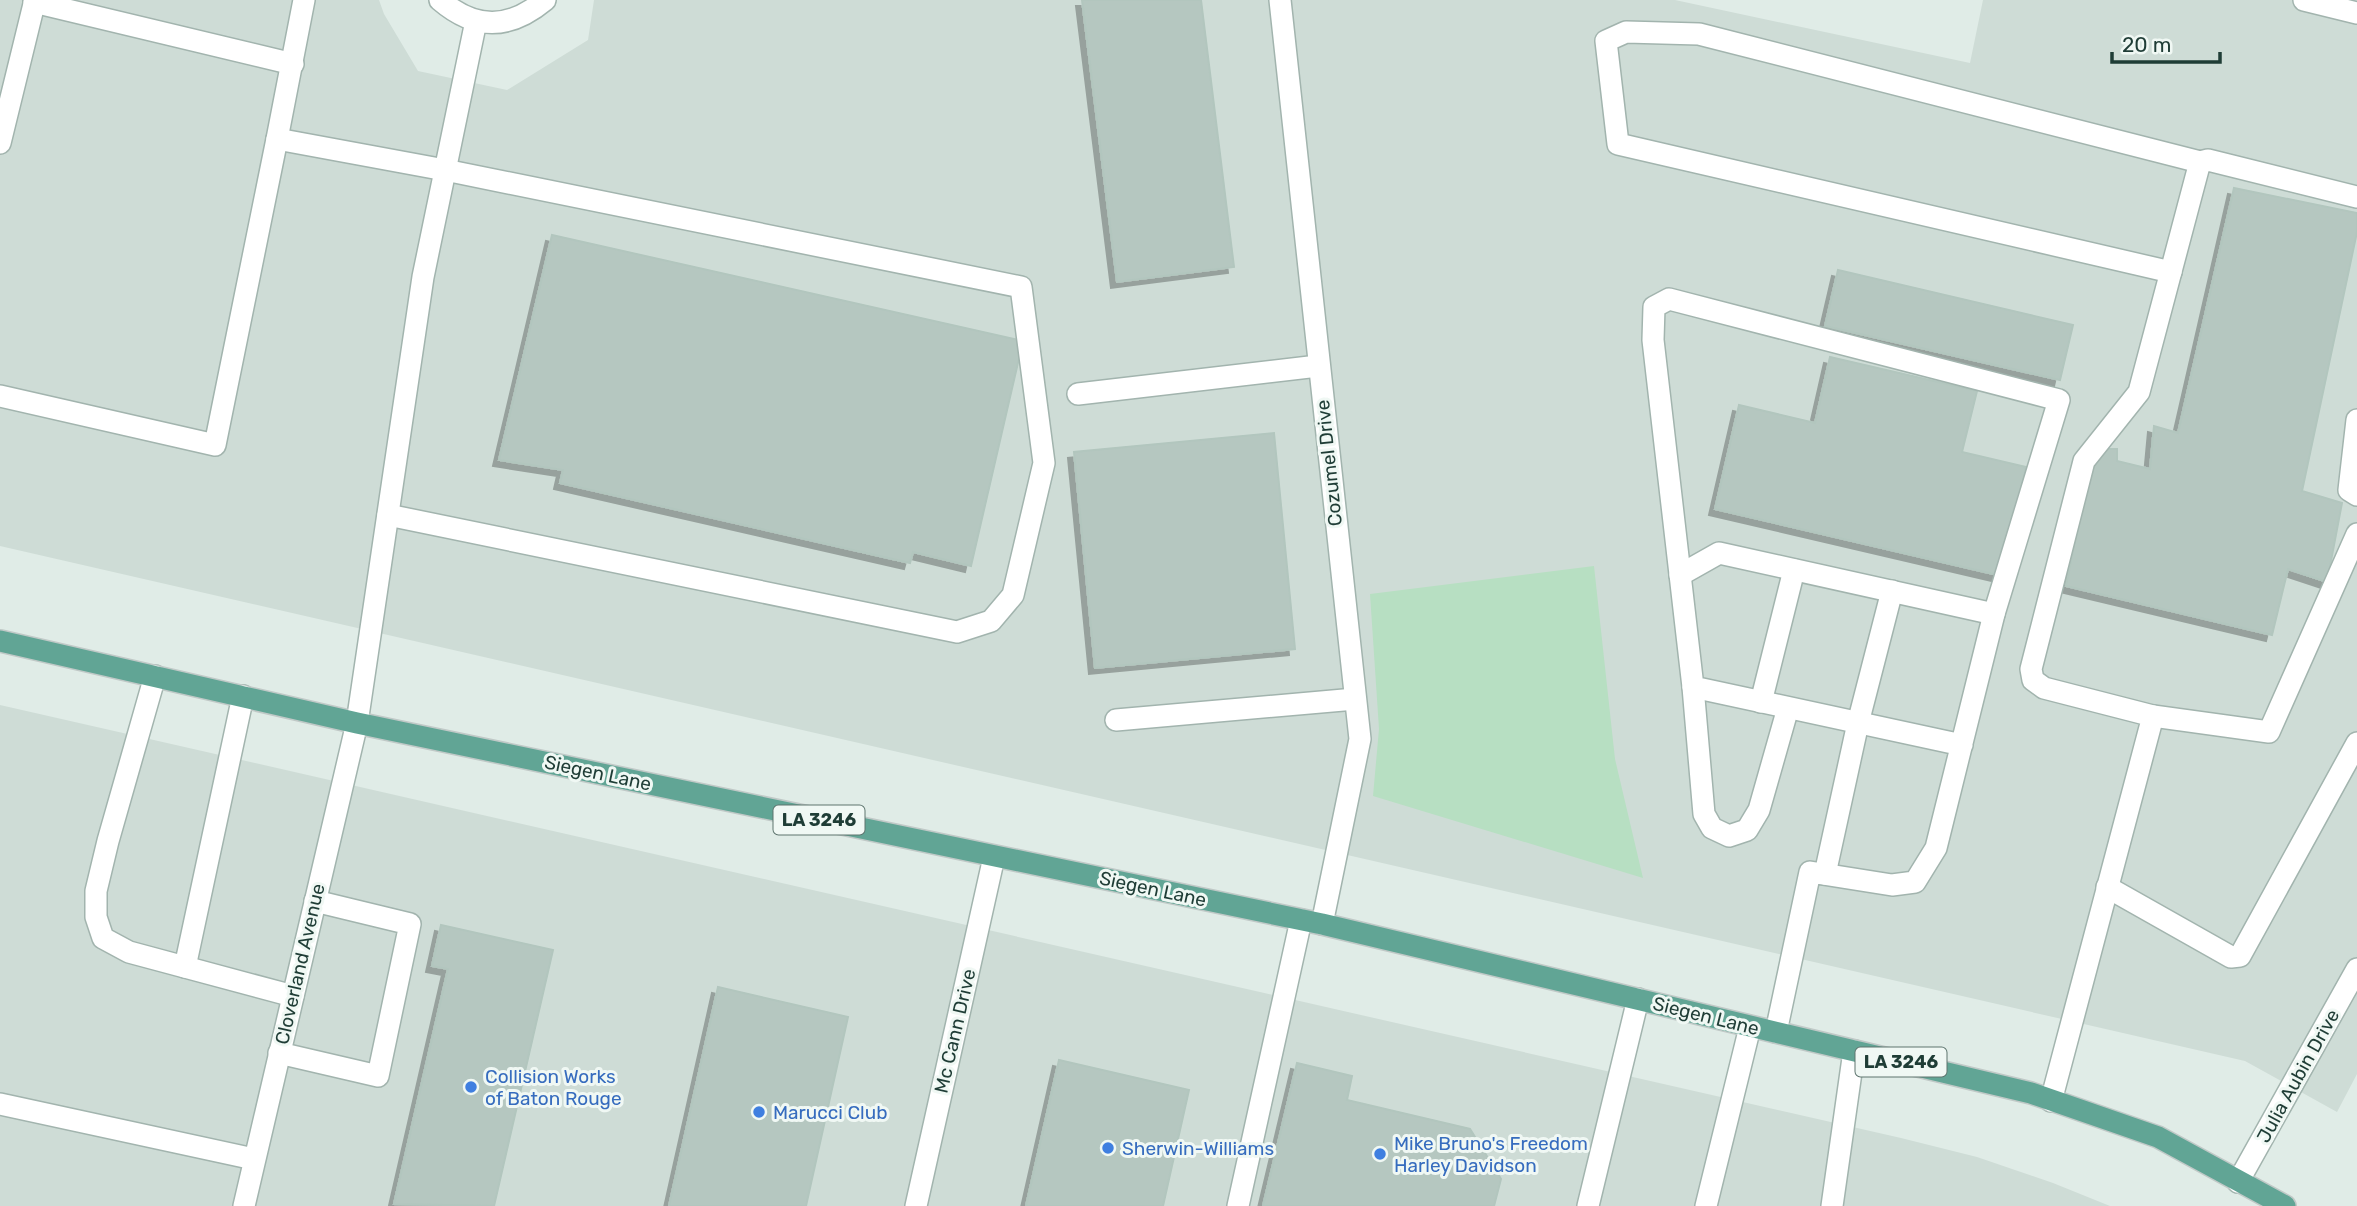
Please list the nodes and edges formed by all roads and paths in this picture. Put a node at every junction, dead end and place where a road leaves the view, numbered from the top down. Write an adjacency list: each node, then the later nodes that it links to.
1 (304, 0): 9 (street)
2 (440, 0): 8 (street)
3 (545, 0): 8 (street)
4 (1280, 0): 16 (street, Cozumel Drive)
5 (2304, 0): 7 (street)
6 (34, 1): 9 (street); 11 (street)
7 (2357, 13)
8 (476, 21): 13 (street, Cloverland Avenue)
9 (293, 64): 10 (street)
10 (277, 139): 13 (street); 18 (street)
11 (0, 143)
12 (2200, 162): 14 (street); 15 (street); 15 (street)
13 (445, 170): 21 (street, Cloverland Avenue); 21 (street)
14 (2357, 197)
15 (2171, 272): 34 (street)
16 (1318, 366): 17 (street); 31 (street, Cozumel Drive)
17 (1078, 394)
18 (0, 396)
19 (2357, 420): 20 (street)
20 (2357, 495)
21 (388, 515): 36 (street, Cloverland Avenue)
22 (2357, 534): 34 (street)
23 (1794, 570): 24 (street); 25 (street); 32 (street)
24 (1680, 575): 26 (street); 29 (street)
25 (1892, 591): 26 (street); 37 (street)
26 (1994, 614): 39 (street)
27 (0, 641): 28 (main road, Siegen Lane / LA 3246)
28 (155, 676): 30 (main road, Siegen Lane / LA 3246); 45 (street)
29 (1693, 687): 32 (street); 33 (street)
30 (243, 696): 36 (main road, Siegen Lane / LA 3246); 45 (street)
31 (1355, 699): 35 (street); 44 (street, Cozumel Drive)
32 (1762, 702): 33 (street)
33 (1788, 708): 37 (street)
34 (2153, 716): 42 (street)
35 (1116, 720)
36 (357, 723): 40 (main road, Siegen Lane / LA 3246); 43 (street, Cloverland Avenue)
37 (1858, 723): 39 (street); 41 (street)
38 (2357, 743): 42 (street)
39 (1962, 746): 41 (street)
40 (995, 857): 44 (main road, Siegen Lane / LA 3246); 58 (street, Mc Cann Drive)
41 (1825, 874): 50 (street)
42 (2108, 887): 53 (street)
43 (315, 901): 47 (street, Cloverland Avenue); 52 (street)
44 (1312, 922): 48 (main road, Siegen Lane / LA 3246); 59 (street, Cozumel Drive)
45 (185, 967): 47 (street)
46 (2357, 969): 56 (street, Julia Aubin Drive)
47 (293, 996): 52 (street, Cloverland Avenue)
48 (1638, 999): 49 (main road, Siegen Lane / LA 3246); 60 (street)
49 (1750, 1027): 50 (main road, Siegen Lane / LA 3246); 61 (street)
50 (1776, 1032): 51 (main road, Siegen Lane / LA 3246)
51 (1854, 1051): 53 (main road, Siegen Lane / LA 3246); 62 (street)
52 (279, 1054): 55 (street, Cloverland Avenue)
53 (2051, 1101): 56 (main road, Siegen Lane / LA 3246)
54 (0, 1104): 55 (street)
55 (254, 1159): 57 (street, Cloverland Avenue)
56 (2238, 1182): 63 (main road, Siegen Lane / LA 3246)
57 (244, 1206)
58 (916, 1206)
59 (1238, 1206)
60 (1588, 1206)
61 (1706, 1206)
62 (1832, 1206)
63 (2285, 1206)

